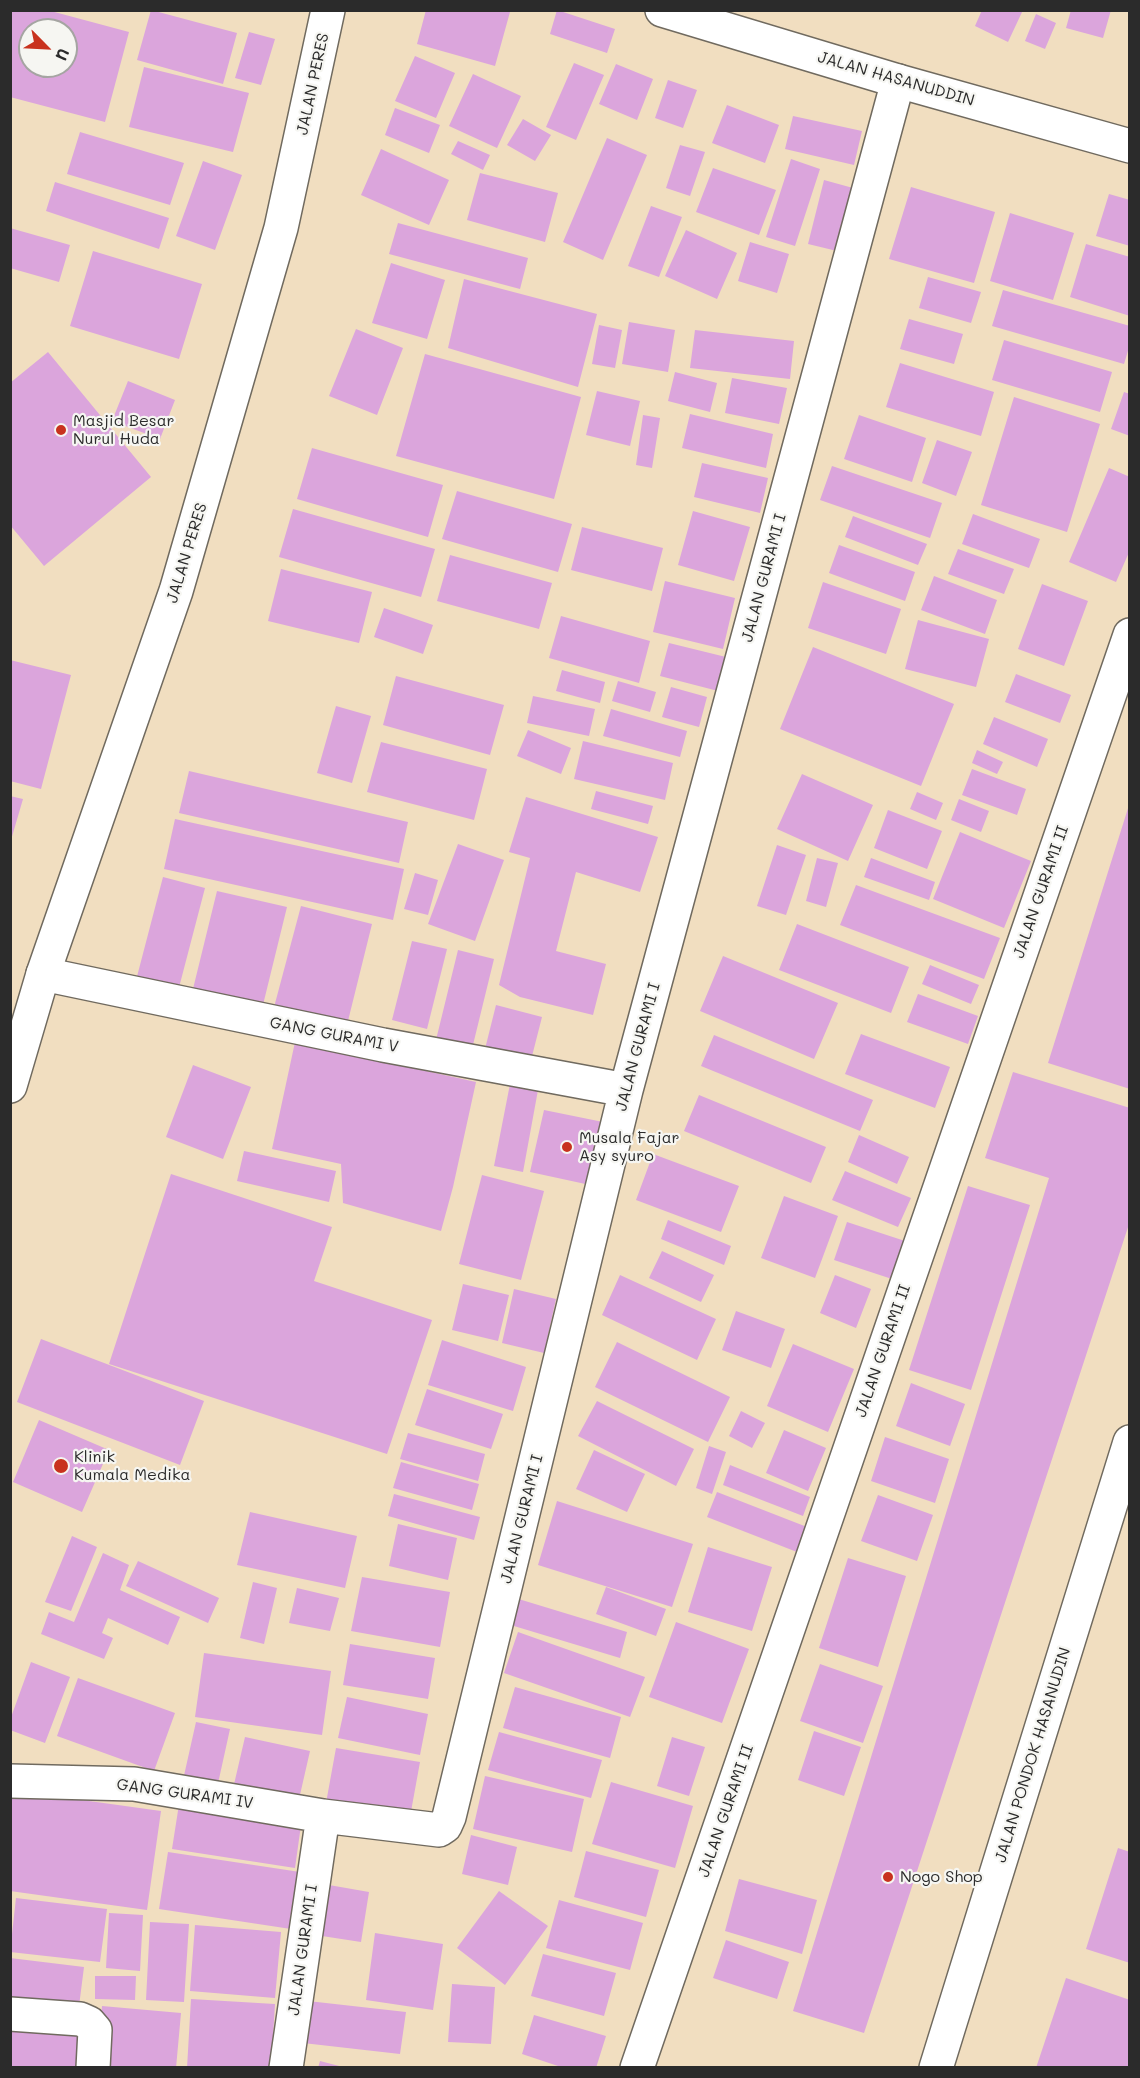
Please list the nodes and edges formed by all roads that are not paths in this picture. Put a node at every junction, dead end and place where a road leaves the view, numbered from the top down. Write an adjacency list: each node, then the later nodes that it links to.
1 (328, 10): 6 (street, JALAN PERES)
2 (662, 10): 3 (street, JALAN HASANUDDIN)
3 (898, 81): 4 (street, JALAN HASANUDDIN); 8 (street, JALAN GURAMI I)
4 (1130, 146)
5 (1130, 635): 15 (street, JALAN GURAMI II)
6 (43, 974): 7 (street, JALAN PERES); 8 (street, GANG GURAMI V)
7 (10, 1086)
8 (626, 1090): 11 (street, JALAN GURAMI I)
9 (1130, 1442): 16 (street, JALAN PONDOK HASANUDIN)
10 (10, 1781): 11 (street, GANG GURAMI IV)
11 (323, 1816): 14 (street, JALAN GURAMI I)
12 (10, 2014): 13 (street)
13 (93, 2067)
14 (286, 2067)
15 (637, 2067)
16 (936, 2067)

